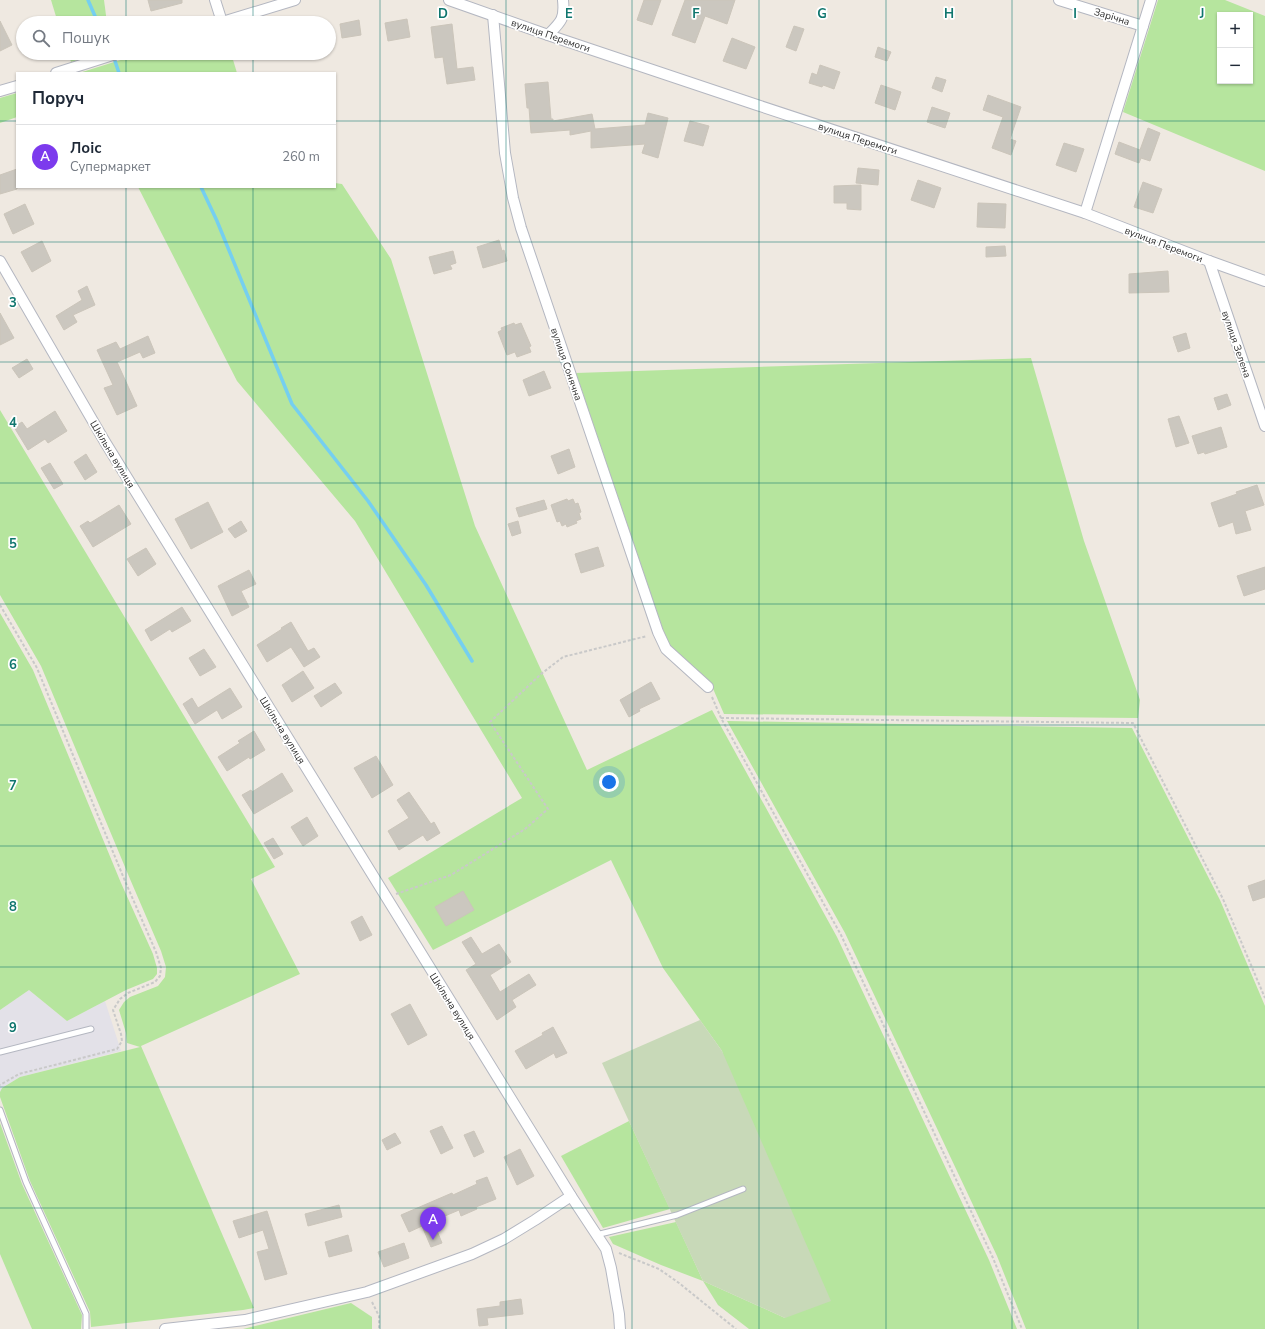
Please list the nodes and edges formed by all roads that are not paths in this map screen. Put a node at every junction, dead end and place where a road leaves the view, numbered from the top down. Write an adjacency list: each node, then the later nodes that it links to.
1 (215, 0): 8 (street)
2 (295, 0): 9 (street)
3 (449, 0): 7 (street, вулиця Перемоги)
4 (563, 0): 11 (street)
5 (1059, 0): 10 (street, Зарічна)
6 (1151, 0): 10 (street)
7 (493, 15): 11 (street, вулиця Перемоги); 21 (street, вулиця Сонячна)
8 (219, 16)
9 (241, 16)
10 (1143, 26): 16 (street)
11 (548, 35): 16 (street, вулиця Перемоги)
12 (97, 60): 13 (street)
13 (59, 72)
14 (16, 86): 15 (street)
15 (0, 91)
16 (1085, 213): 17 (street, вулиця Перемоги)
17 (1209, 261): 19 (street, вулиця Перемоги); 20 (street, вулиця Зелена)
18 (0, 262): 26 (street, Шкільна вулиця)
19 (1265, 281)
20 (1265, 426)
21 (708, 687)
22 (91, 1029): 23 (lane)
23 (0, 1052)
24 (0, 1110): 28 (lane)
25 (743, 1189): 27 (lane)
26 (571, 1196): 27 (street, Шкільна вулиця); 29 (street)
27 (596, 1235): 30 (street, Шкільна вулиця)
28 (86, 1329)
29 (165, 1329)
30 (620, 1329)

